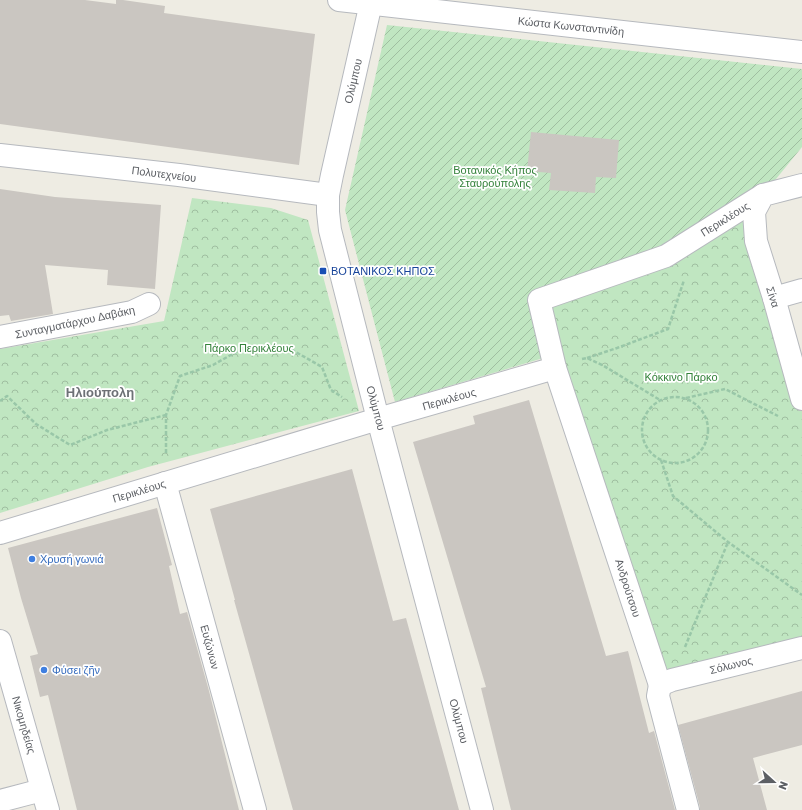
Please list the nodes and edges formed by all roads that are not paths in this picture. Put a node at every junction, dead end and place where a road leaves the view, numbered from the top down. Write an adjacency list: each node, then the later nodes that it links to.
1 (339, 0): 2 (street, Κώστα Κωνσταντινίδη)
2 (371, 2): 3 (street, Κώστα Κωνσταντινίδη); 6 (street, Ολύμπου)
3 (802, 52)
4 (0, 155): 6 (street, Πολυτεχνείου)
5 (802, 184): 7 (street, Περικλέους)
6 (328, 195): 14 (street, Ολύμπου)
7 (764, 195): 9 (street, Σίνα); 12 (street, Περικλέους)
8 (802, 290): 9 (street)
9 (774, 298): 13 (street, Σίνα)
10 (150, 304): 11 (street, Συνταγματάρχου Δαβάκη)
11 (0, 337)
12 (556, 368): 14 (street, Περικλέους); 19 (street, Ανδρούτσου)
13 (802, 399)
14 (378, 419): 15 (street, Περικλέους); 23 (street, Ολύμπου)
15 (165, 483): 16 (street, Περικλέους); 22 (street, Ευζώνων)
16 (0, 533)
17 (0, 641): 20 (street, Νικομηδείας)
18 (802, 648): 19 (street, Σόλωνος)
19 (666, 682): 24 (street, Ανδρούτσου)
20 (45, 800): 21 (street)
21 (0, 801)
22 (255, 810)
23 (482, 810)
24 (688, 810)

